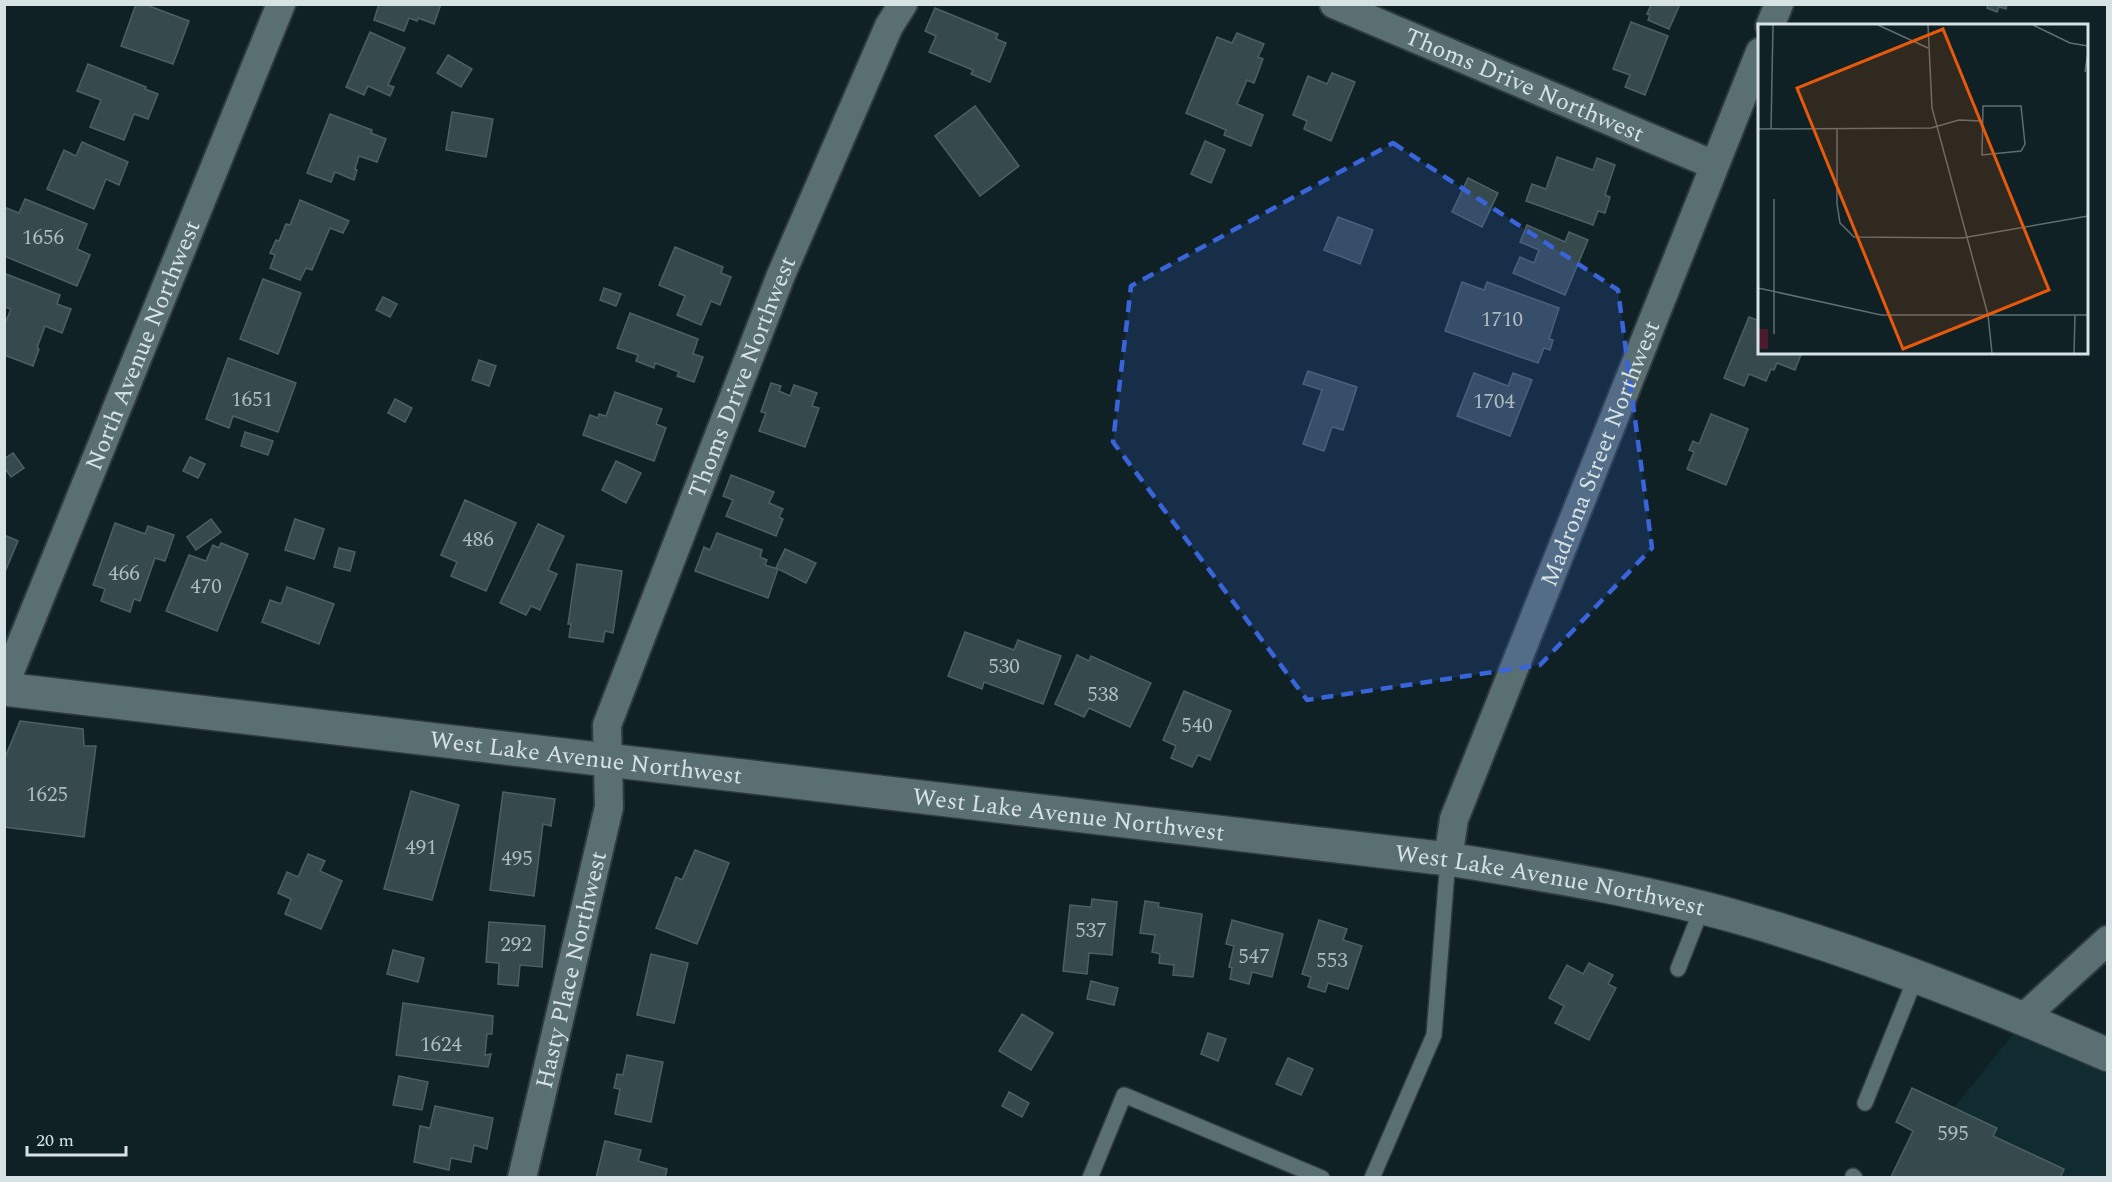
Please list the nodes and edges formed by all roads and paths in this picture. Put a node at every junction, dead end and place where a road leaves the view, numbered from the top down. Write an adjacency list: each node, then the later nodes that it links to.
1 (281, 4): 8 (street, North Avenue Northwest)
2 (903, 4): 9 (street, Thoms Drive Northwest)
3 (1334, 4): 7 (street, Thoms Drive Northwest)
4 (1779, 4): 5 (street)
5 (1771, 24)
6 (1758, 57): 7 (street, Madrona Street Northwest)
7 (1714, 165): 10 (street, Madrona Street Northwest)
8 (4, 687): 9 (street, West Lake Avenue Northwest)
9 (607, 760): 10 (street, West Lake Avenue Northwest); 18 (street, Hasty Place Northwest)
10 (1448, 859): 11 (street, West Lake Avenue Northwest); 21 (lane)
11 (1702, 908): 13 (lane); 14 (street, West Lake Avenue Northwest)
12 (2108, 939): 15 (street)
13 (1677, 969)
14 (1916, 977): 15 (street, West Lake Avenue Northwest); 17 (lane)
15 (2023, 1018): 16 (street, West Lake Avenue Northwest)
16 (2108, 1055)
17 (1865, 1103)
18 (522, 1178)
19 (1090, 1178): 20 (lane)
20 (1322, 1178)
21 (1372, 1178)

